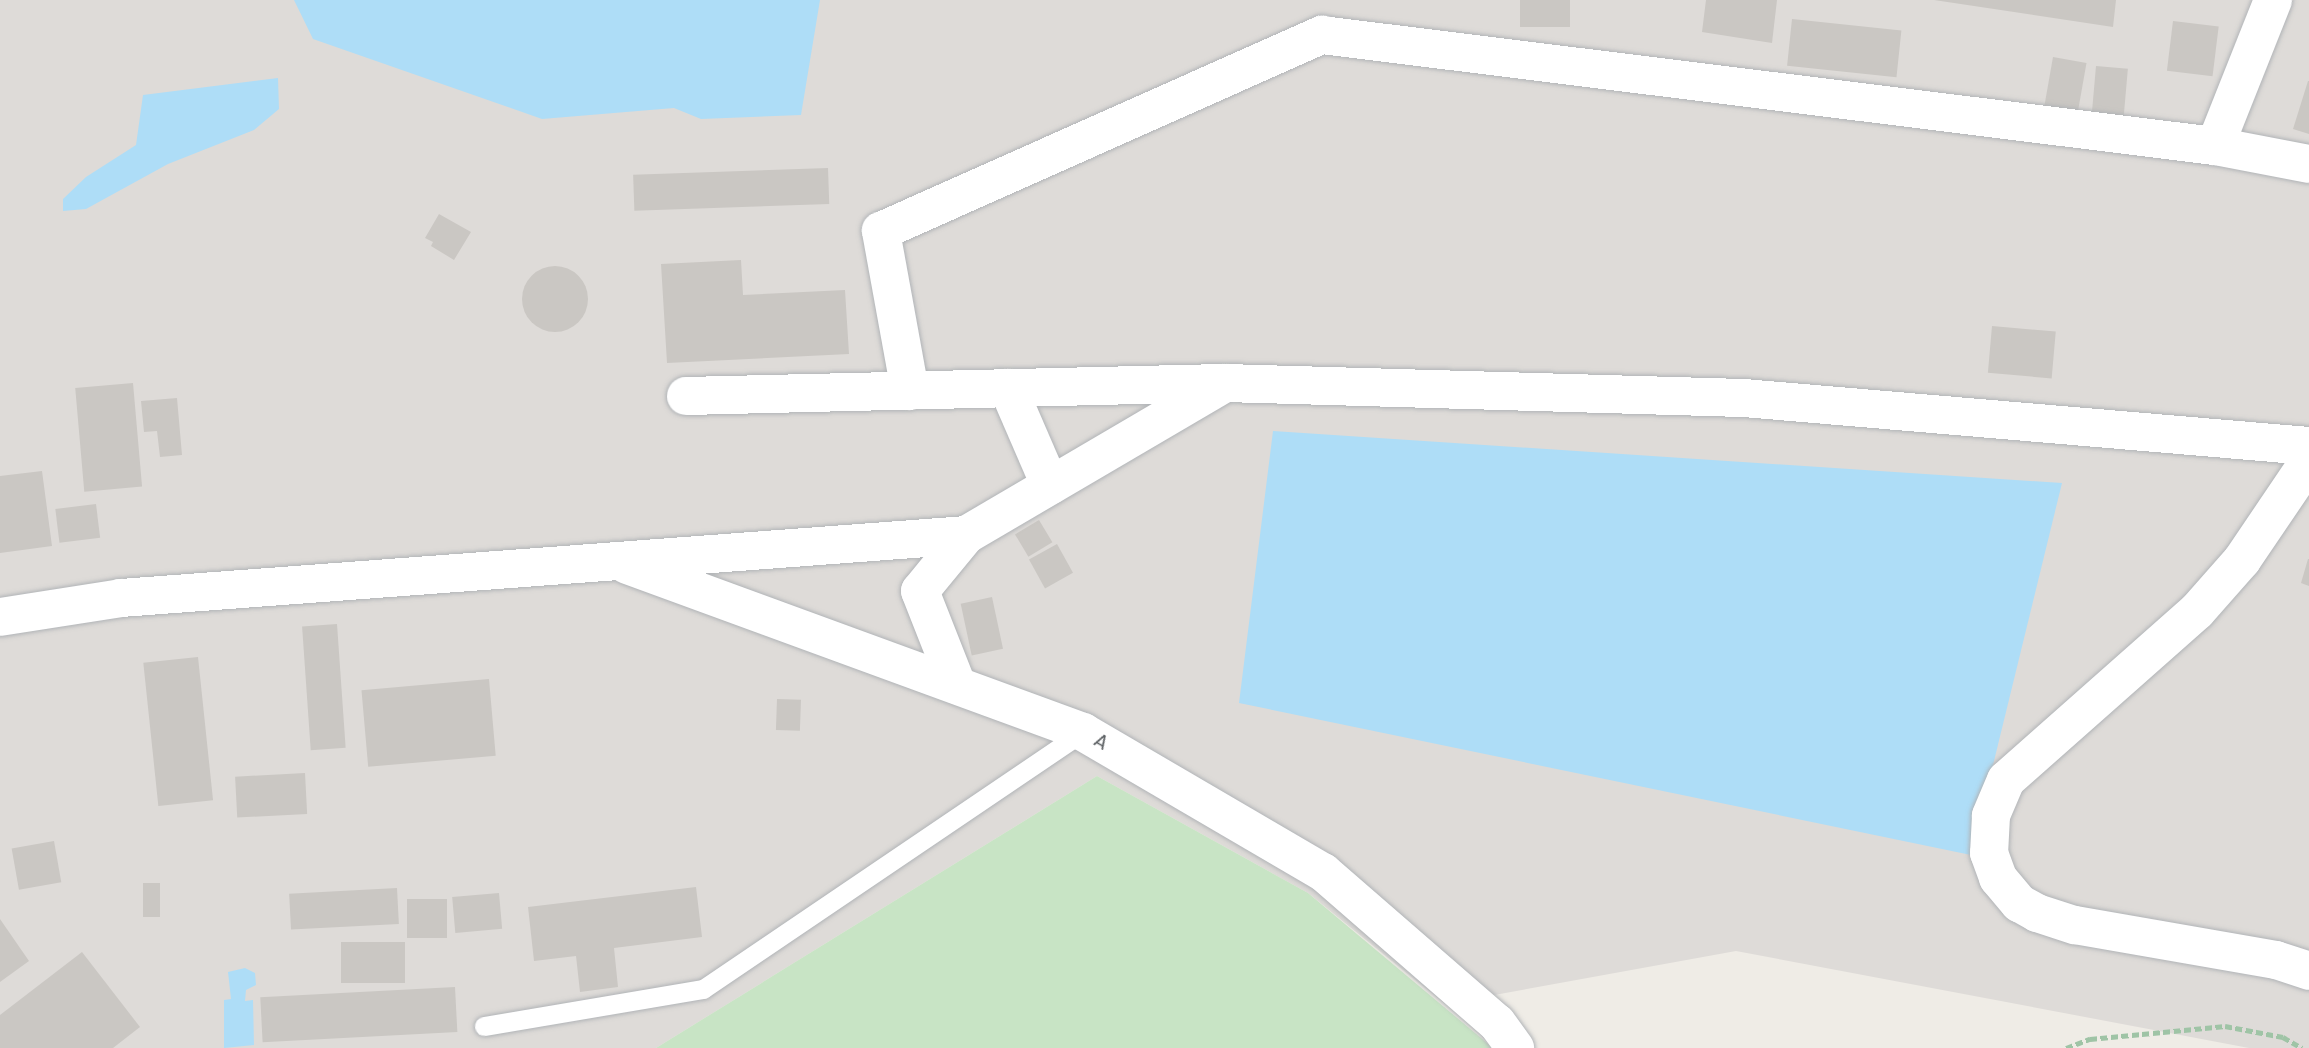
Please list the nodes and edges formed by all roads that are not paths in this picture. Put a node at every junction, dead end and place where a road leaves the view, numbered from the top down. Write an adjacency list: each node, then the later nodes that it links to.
1 (2273, 0): 2 (street)
2 (2215, 146): 3 (street); 6 (street)
3 (2309, 164)
4 (1225, 383): 5 (street); 8 (street); 10 (street)
5 (1008, 388): 6 (street); 10 (street)
6 (910, 391): 7 (street)
7 (686, 396)
8 (2309, 446)
9 (2309, 461): 16 (street)
10 (1049, 485): 11 (street)
11 (966, 535): 12 (street); 14 (street)
12 (615, 561): 13 (street); 14 (street, A)
13 (0, 617)
14 (957, 685): 15 (street, A)
15 (1083, 732): 17 (lane); 18 (street, A)
16 (2309, 971)
17 (484, 1026)
18 (1515, 1048)

